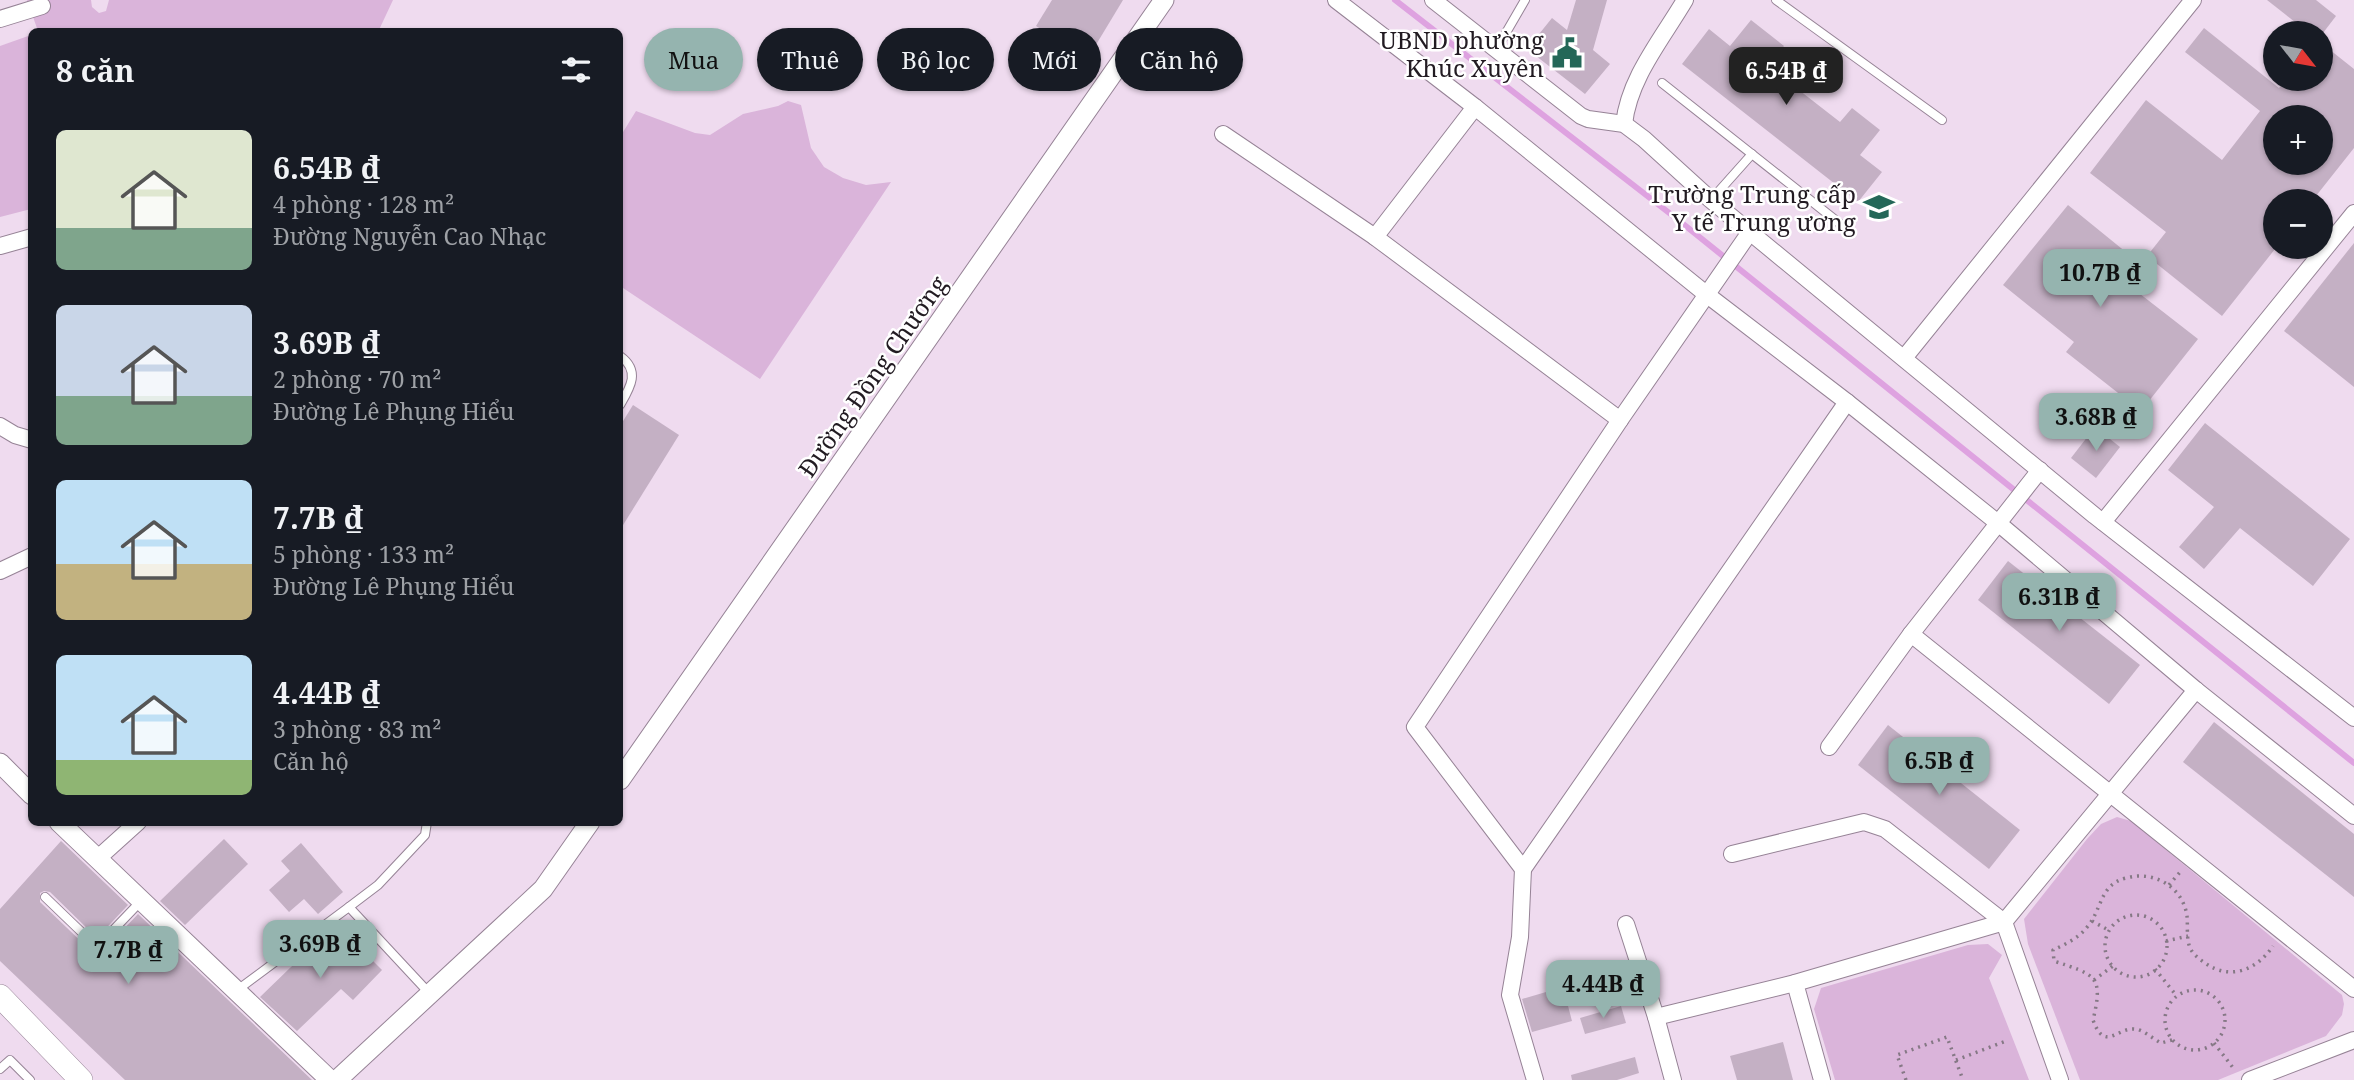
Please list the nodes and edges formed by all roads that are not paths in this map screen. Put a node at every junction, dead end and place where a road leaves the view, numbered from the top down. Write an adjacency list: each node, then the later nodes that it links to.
1 (1164, 0): 42 (street, Đường Đồng Chương)
2 (1336, 0): 12 (street)
3 (1433, 0): 10 (street)
4 (1525, 0): 10 (lane)
5 (1685, 0): 14 (street)
6 (1776, 0): 13 (lane)
7 (2193, 0): 25 (street)
8 (42, 6): 9 (street)
9 (0, 19)
10 (1496, 50): 14 (street)
11 (1662, 83): 16 (lane)
12 (1475, 107): 20 (street); 24 (street)
13 (1942, 120)
14 (1624, 124): 17 (street)
15 (1223, 134): 20 (street)
16 (1752, 154): 17 (lane); 19 (lane)
17 (1710, 200): 22 (street)
18 (2354, 213): 34 (street)
19 (1848, 230)
20 (1375, 237): 29 (street)
21 (28, 238): 23 (street)
22 (1746, 238): 24 (street); 25 (street)
23 (0, 246)
24 (1706, 294): 28 (street); 29 (street)
25 (1904, 358): 32 (street)
26 (623, 359): 27 (lane)
27 (623, 400)
28 (1847, 402): 33 (street); 52 (street)
29 (1620, 420): 52 (street)
30 (0, 426): 31 (street)
31 (28, 439)
32 (2035, 476): 33 (street); 34 (street)
33 (2000, 519): 37 (street); 38 (street)
34 (2103, 522): 39 (street)
35 (28, 558): 36 (street)
36 (0, 571)
37 (1911, 634): 40 (street); 44 (street)
38 (2196, 690): 44 (street); 45 (street)
39 (2354, 718)
40 (1829, 747)
41 (0, 763): 43 (street)
42 (623, 776)
43 (28, 791)
44 (2111, 793): 56 (street); 59 (street)
45 (2354, 816)
46 (63, 826): 51 (street)
47 (134, 826): 51 (street)
48 (426, 826): 55 (lane)
49 (587, 826): 61 (street)
50 (1732, 854): 56 (street)
51 (97, 859): 54 (street)
52 (1523, 869): 70 (street)
53 (45, 897): 54 (lane)
54 (141, 901): 60 (street)
55 (349, 907): 60 (lane); 61 (lane)
56 (2004, 922): 58 (street); 73 (street)
57 (1626, 924): 63 (street)
58 (1795, 984): 63 (street); 72 (street)
59 (2354, 989)
60 (236, 991): 68 (street)
61 (430, 994): 69 (street)
62 (0, 996): 67 (main road)
63 (1656, 1017): 71 (street)
64 (2354, 1040): 74 (street)
65 (0, 1069): 66 (lane)
66 (30, 1080)
67 (81, 1080)
68 (330, 1080)
69 (338, 1080)
70 (1535, 1080)
71 (1673, 1080)
72 (1822, 1080)
73 (2060, 1080)
74 (2250, 1080)

